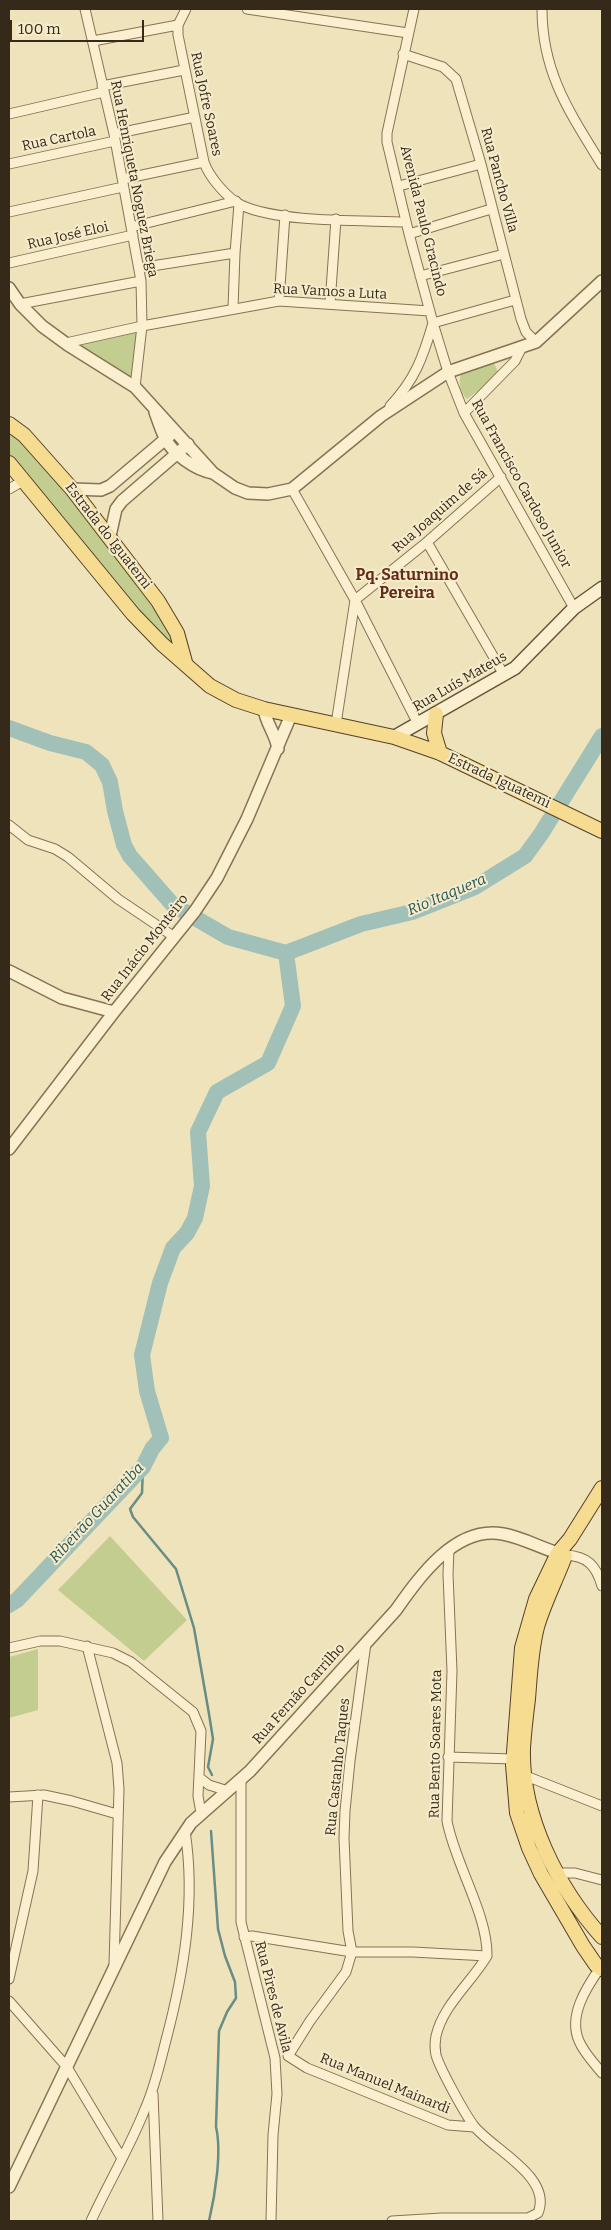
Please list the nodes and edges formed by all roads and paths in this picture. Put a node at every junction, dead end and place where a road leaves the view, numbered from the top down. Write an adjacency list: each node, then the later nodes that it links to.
1 (85, 9): 8 (street, Rua Henriqueta Noguez Briega)
2 (186, 9): 6 (street)
3 (247, 9): 7 (street)
4 (414, 9): 7 (street, Avenida Paulo Gracindo)
5 (542, 9): 18 (street)
6 (178, 25): 8 (street); 10 (street, Rua Jofre Soares)
7 (408, 33): 9 (street, Avenida Paulo Gracindo)
8 (93, 42): 11 (street, Rua Henriqueta Noguez Briega)
9 (403, 54): 17 (street, Rua Pancho Villa); 20 (street, Avenida Paulo Gracindo)
10 (184, 70): 11 (street); 13 (street, Rua Jofre Soares)
11 (103, 89): 12 (street); 14 (street, Rua Henriqueta Noguez Briega)
12 (9, 114)
13 (195, 117): 14 (street, Rua Cartola); 15 (street, Rua Jofre Soares)
14 (115, 138): 16 (street, Rua Cartola); 19 (street, Rua Henriqueta Noguez Briega)
15 (204, 162): 19 (street); 21 (street, Rua Jofre Soares)
16 (9, 164)
17 (481, 164): 20 (street); 22 (street, Rua Pancho Villa)
18 (602, 165)
19 (123, 183): 23 (street); 27 (street, Rua Henriqueta Noguez Briega)
20 (399, 186): 26 (street, Avenida Paulo Gracindo)
21 (238, 203): 24 (street, Rua Jofre Soares); 27 (street, Rua José Eloi); 29 (street)
22 (491, 210): 28 (street); 30 (street, Rua Pancho Villa)
23 (9, 212)
24 (286, 215): 25 (street, Rua Jofre Soares); 38 (street)
25 (336, 219): 26 (street, Rua Jofre Soares); 40 (street)
26 (406, 222): 28 (street, Avenida Paulo Gracindo)
27 (132, 231): 31 (street, Rua José Eloi); 32 (street, Rua Henriqueta Noguez Briega)
28 (409, 234): 33 (street, Avenida Paulo Gracindo)
29 (235, 253): 32 (street); 41 (street)
30 (504, 254): 33 (street); 37 (street, Rua Pancho Villa)
31 (9, 264)
32 (139, 268): 34 (street, Rua Henriqueta Noguez Briega)
33 (420, 276): 42 (street, Avenida Paulo Gracindo)
34 (141, 281): 39 (street); 44 (street, Rua Henriqueta Noguez Briega)
35 (602, 281): 45 (street)
36 (9, 288): 39 (street)
37 (515, 300): 43 (street); 45 (street, Rua Pancho Villa)
38 (279, 301): 40 (street, Rua Vamos a Luta); 41 (street, Rua Vamos a Luta)
39 (20, 304): 46 (street)
40 (330, 304): 42 (street, Rua Vamos a Luta)
41 (233, 308): 44 (street, Rua Vamos a Luta)
42 (430, 311): 43 (street, Avenida Paulo Gracindo)
43 (433, 323): 48 (street, Avenida Paulo Gracindo); 52 (street, Avenida Paulo Gracindo)
44 (142, 326): 46 (street, Rua Vamos a Luta); 49 (street, Rua Henriqueta Noguez Briega)
45 (536, 342): 47 (street)
46 (66, 343): 49 (street)
47 (522, 347): 48 (street); 51 (street)
48 (448, 372): 51 (street, Rua Francisco Cardoso Junior); 52 (street)
49 (135, 387): 50 (street)
50 (153, 405): 54 (street); 55 (street)
51 (464, 413): 60 (street, Rua Francisco Cardoso Junior)
52 (381, 416): 65 (street, Avenida Paulo Gracindo)
53 (9, 424): 64 (main road, Estrada do Iguatemi)
54 (175, 430): 55 (street); 56 (street)
55 (165, 439): 57 (street); 62 (street)
56 (188, 444): 57 (street); 59 (street)
57 (177, 453): 59 (street); 66 (street)
58 (9, 463): 61 (main road, Estrada do Iguatemi)
59 (213, 473): 65 (street)
60 (501, 477): 68 (street, Rua Joaquim de Sá); 71 (street, Rua Francisco Cardoso Junior)
61 (23, 481): 63 (street); 73 (main road, Estrada do Iguatemi)
62 (110, 486): 64 (street); 66 (street)
63 (9, 488)
64 (72, 489): 67 (main road, Estrada do Iguatemi)
65 (292, 489): 70 (street)
66 (122, 501): 67 (street)
67 (110, 536): 72 (main road, Estrada do Iguatemi)
68 (427, 542): 70 (street, Rua Joaquim de Sá); 75 (street)
69 (602, 588): 71 (main road, Rua Luís Mateus)
70 (355, 600): 79 (street); 80 (street)
71 (574, 608): 75 (main road, Rua Luís Mateus)
72 (177, 633): 73 (main road); 74 (main road, Estrada do Iguatemi)
73 (162, 644): 74 (main road, Estrada do Iguatemi)
74 (185, 662): 76 (main road, Estrada do Iguatemi)
75 (504, 675): 77 (main road, Rua Luís Mateus)
76 (264, 709): 78 (main road, Estrada do Iguatemi); 82 (street)
77 (436, 714): 80 (main road, Rua Luís Mateus); 83 (main road)
78 (291, 715): 79 (main road, Estrada do Iguatemi); 82 (street, Rua Inácio Monteiro)
79 (336, 724): 81 (main road, Estrada do Iguatemi)
80 (418, 724): 81 (main road, Rua Luís Mateus)
81 (394, 737): 83 (main road, Estrada Iguatemi)
82 (278, 749): 86 (street, Rua Inácio Monteiro)
83 (440, 753): 85 (main road, Estrada Iguatemi)
84 (9, 825): 86 (street)
85 (602, 831)
86 (173, 936): 88 (street, Rua Inácio Monteiro)
87 (9, 972): 88 (street)
88 (114, 1012): 89 (street, Rua Inácio Monteiro)
89 (9, 1149)
90 (602, 1488): 92 (main road)
91 (449, 1549): 92 (street, Rua Fernão Carrilho); 94 (street, Rua Fernão Carrilho); 97 (street, Rua Bento Soares Mota)
92 (562, 1554): 93 (street); 98 (main road); 99 (main road)
93 (602, 1586)
94 (366, 1642): 101 (street, Rua Fernão Carrilho); 113 (street, Rua Castanho Taques)
95 (87, 1646): 96 (street); 100 (street); 107 (street)
96 (9, 1648)
97 (448, 1757): 98 (street); 114 (street, Rua Bento Soares Mota)
98 (513, 1759): 116 (main road)
99 (526, 1776): 105 (street); 109 (main road)
100 (200, 1778): 102 (street); 106 (street)
101 (241, 1780): 102 (street, Rua Fernão Carrilho); 111 (street, Rua Pires de Avila)
102 (228, 1791): 106 (street, Rua Fernão Carrilho)
103 (38, 1795): 104 (street); 107 (street); 117 (street)
104 (9, 1797)
105 (602, 1806)
106 (201, 1813): 108 (street, Rua Fernão Carrilho)
107 (117, 1814): 115 (street)
108 (185, 1831): 115 (street, Rua Fernão Carrilho); 123 (street)
109 (559, 1874): 110 (street); 112 (main road)
110 (602, 1880)
111 (244, 1936): 113 (street); 120 (street, Rua Pires de Avila)
112 (602, 1937)
113 (352, 1952): 114 (street); 119 (street, Rua Castanho Taques)
114 (487, 1956): 124 (street)
115 (114, 1967): 121 (street, Rua Fernão Carrilho)
116 (601, 1969): 122 (street)
117 (9, 1979)
118 (9, 2001): 121 (street)
119 (288, 2056): 120 (street); 124 (street, Rua Manuel Mainardi)
120 (275, 2058): 129 (street, Rua Pires de Avila)
121 (67, 2067): 125 (street); 126 (street, Rua Fernão Carrilho)
122 (602, 2073)
123 (153, 2088): 125 (street); 128 (street)
124 (474, 2127): 131 (street)
125 (122, 2157): 127 (street)
126 (9, 2187)
127 (91, 2221)
128 (158, 2221)
129 (271, 2221)
130 (392, 2221): 131 (street)
131 (424, 2221)

